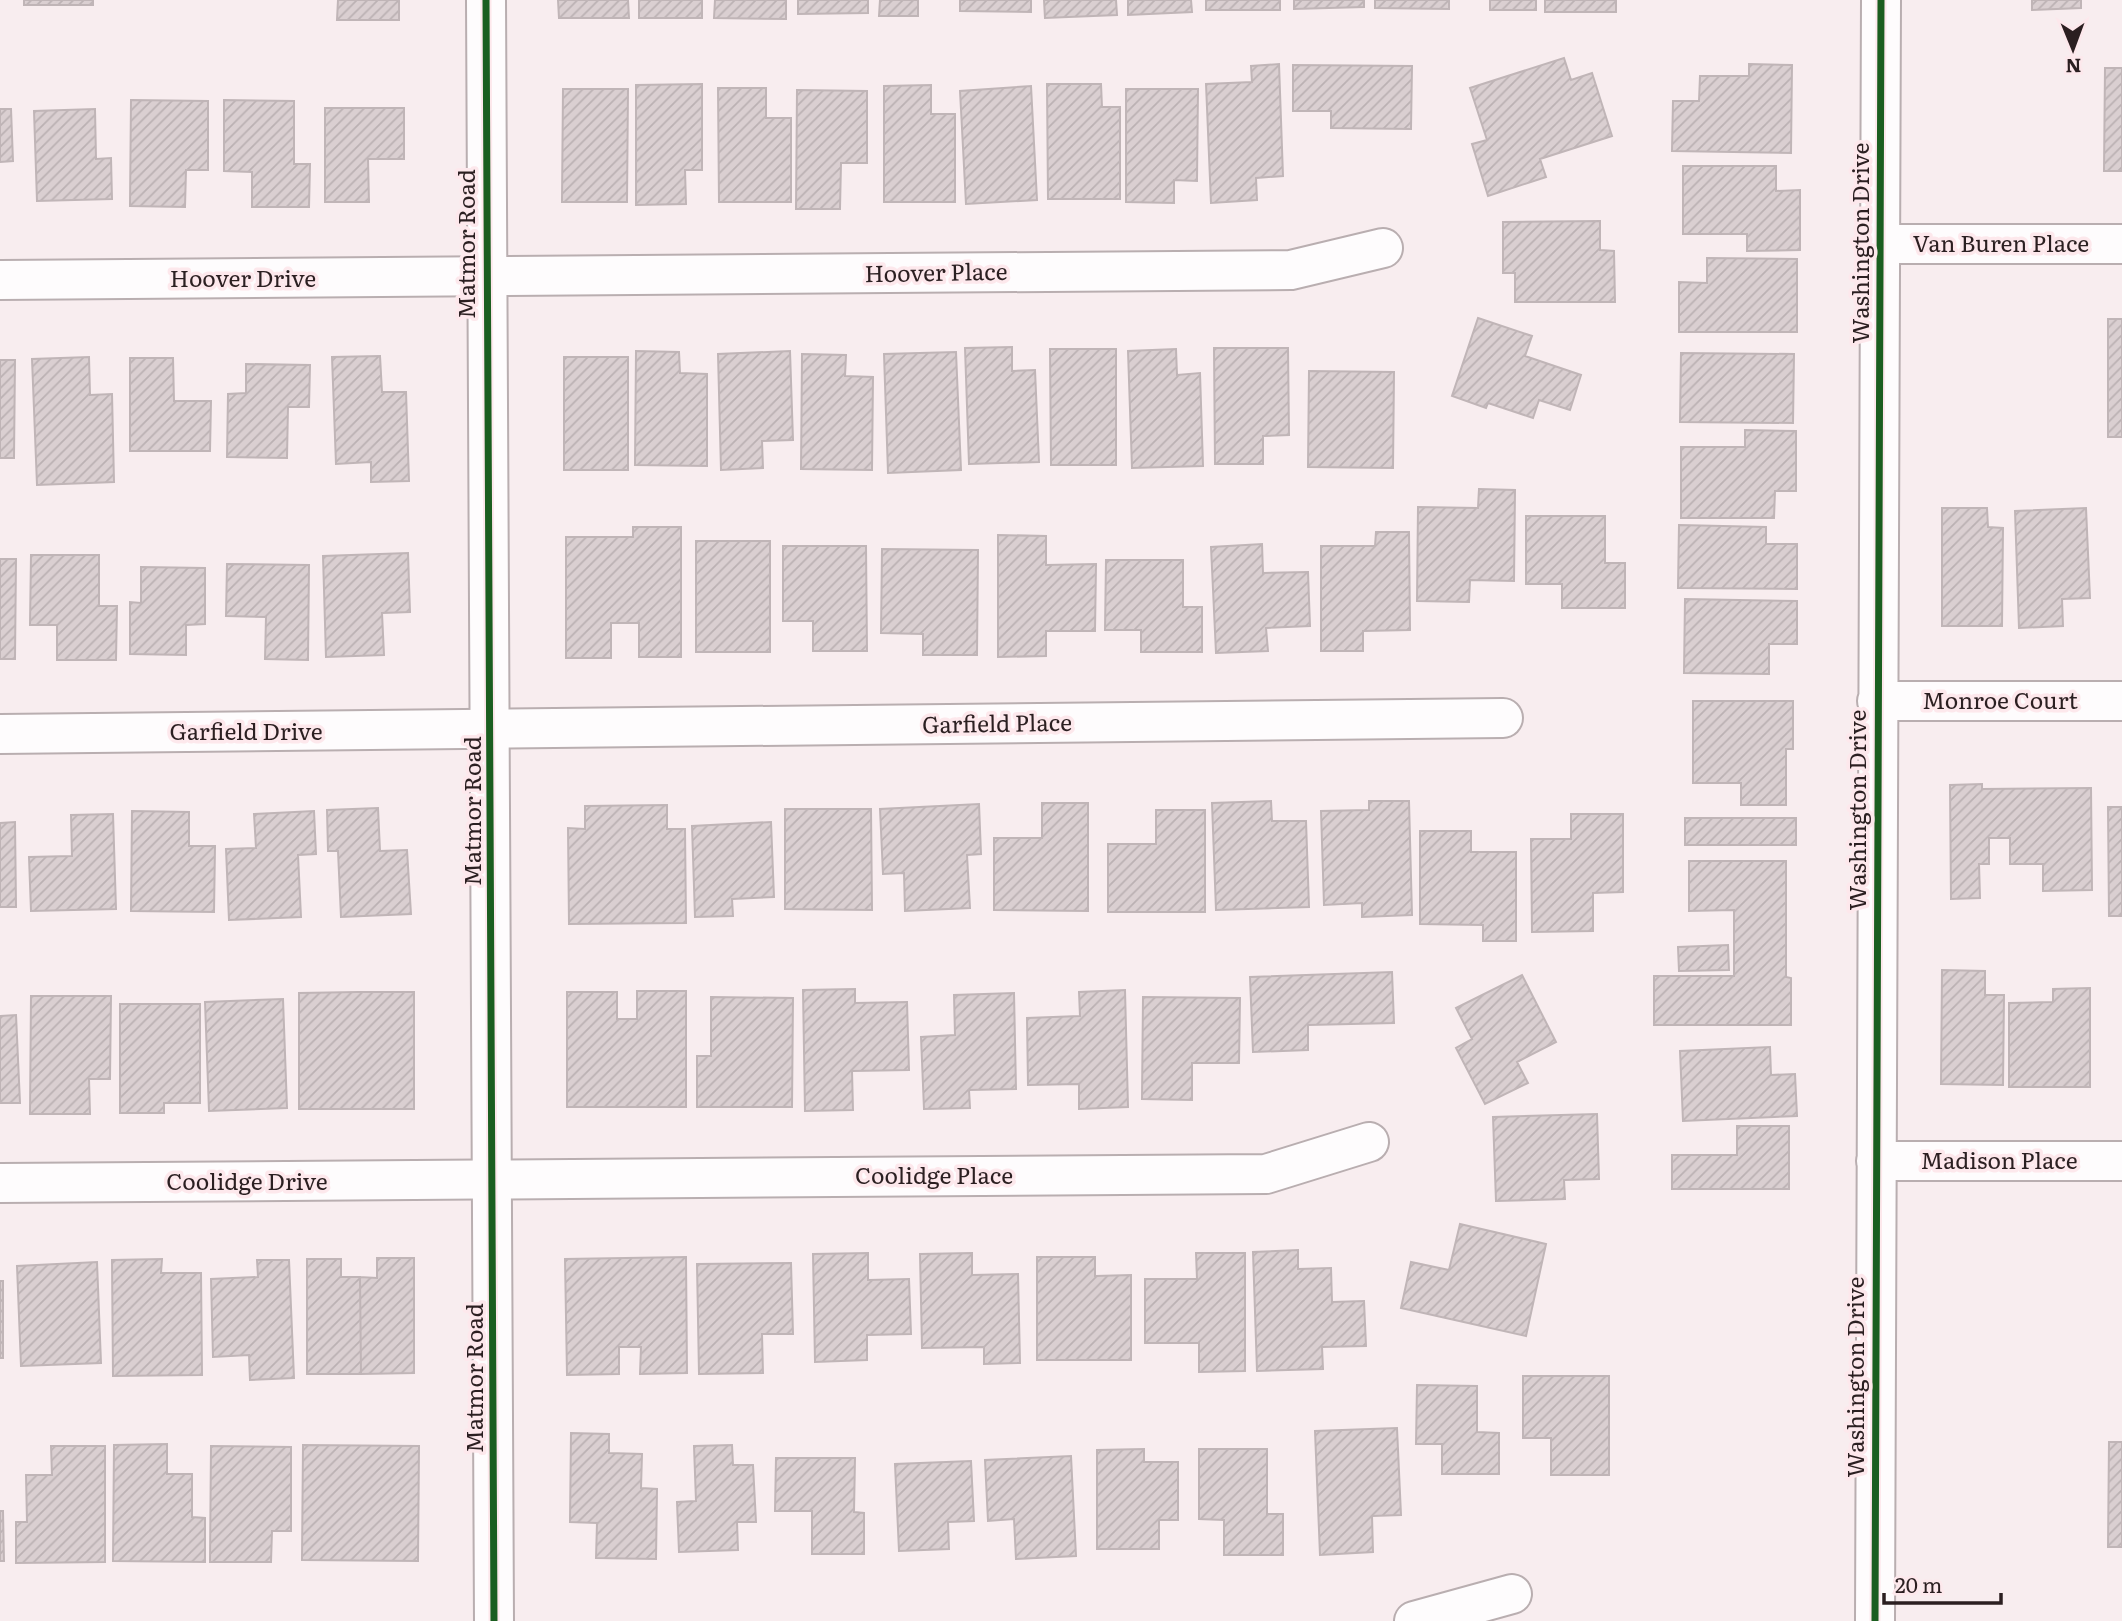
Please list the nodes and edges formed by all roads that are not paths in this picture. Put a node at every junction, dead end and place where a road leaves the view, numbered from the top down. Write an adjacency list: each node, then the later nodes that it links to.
1 (486, 0): 6 (street, Matmor Road)
2 (1881, 0): 3 (street, Washington Drive)
3 (1881, 244): 4 (street, Van Buren Place); 8 (street, Washington Drive)
4 (2122, 244)
5 (1383, 248): 6 (street, Hoover Place)
6 (486, 277): 7 (street, Hoover Drive); 11 (street, Matmor Road)
7 (0, 281)
8 (1877, 701): 9 (street, Monroe Court); 14 (street, Washington Drive)
9 (2122, 701)
10 (1503, 718): 11 (street, Garfield Place)
11 (492, 730): 12 (street, Garfield Drive); 16 (street, Matmor Road)
12 (0, 734)
13 (1369, 1142): 16 (street, Coolidge Place)
14 (1876, 1161): 15 (street, Madison Place); 21 (street, Washington Drive)
15 (2122, 1161)
16 (494, 1180): 17 (street, Coolidge Drive); 19 (street, Matmor Road)
17 (0, 1183)
18 (1512, 1594): 20 (street)
19 (494, 1621)
20 (1413, 1621)
21 (1874, 1621)

